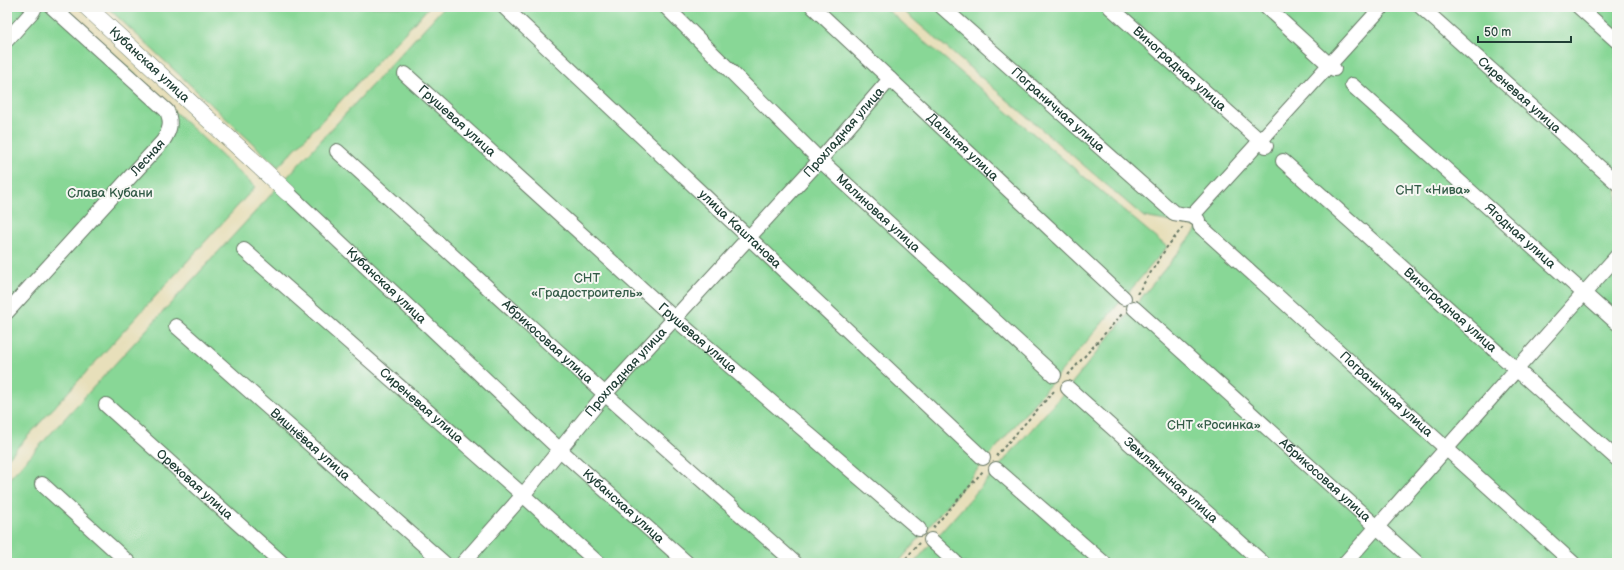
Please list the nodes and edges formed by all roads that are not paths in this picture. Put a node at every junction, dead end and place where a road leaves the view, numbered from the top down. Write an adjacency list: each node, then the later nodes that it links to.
1 (35, 7): 13 (street)
2 (52, 7): 31 (street, Лесная)
3 (87, 7): 24 (street, Кубанская улица)
4 (504, 7): 26 (street, улица Каштанова)
5 (666, 7): 21 (street, Малиновая улица)
6 (813, 7): 17 (street, Дальняя улица)
7 (942, 7): 25 (street, Пограничная улица)
8 (1110, 7): 19 (street, Виноградная улица)
9 (1266, 7): 15 (street)
10 (1382, 7): 15 (street)
11 (1421, 7): 23 (street, Сиреневая улица)
12 (1579, 7): 14 (street)
13 (7, 40)
14 (1617, 41)
15 (1332, 67): 19 (street)
16 (405, 74): 32 (street, Грушевая улица)
17 (890, 78): 21 (street, Прохладная улица); 30 (street, Дальняя улица)
18 (1352, 85): 29 (street, Ягодная улица)
19 (1263, 144): 25 (street)
20 (337, 151): 37 (street, Абрикосовая улица)
21 (820, 160): 26 (street, Прохладная улица); 36 (street, Малиновая улица)
22 (1283, 161): 35 (street, Виноградная улица)
23 (1617, 183)
24 (288, 193): 39 (street, Кубанская улица)
25 (1196, 221): 40 (street, Пограничная улица)
26 (750, 237): 32 (street, Прохладная улица); 53 (street, улица Каштанова)
27 (244, 250): 43 (street, Сиреневая улица)
28 (1617, 256): 29 (street)
29 (1584, 294): 33 (street, Ягодная улица); 35 (street)
30 (1132, 306): 44 (street, Абрикосовая улица)
31 (7, 312)
32 (674, 318): 37 (street, Прохладная улица); 52 (street, Грушевая улица)
33 (1617, 323)
34 (176, 326): 47 (street, Вишнёвая улица)
35 (1516, 370): 40 (street); 41 (street, Виноградная улица)
36 (1065, 385): 54 (street, Земляничная улица)
37 (605, 394): 39 (street, Прохладная улица); 51 (street, Абрикосовая улица)
38 (106, 405): 46 (street, Ореховая улица)
39 (559, 449): 43 (street, Прохладная улица); 50 (street, Кубанская улица)
40 (1445, 449): 44 (street); 57 (street, Пограничная улица)
41 (1617, 459)
42 (42, 484): 45 (street)
43 (523, 495): 48 (street, Прохладная улица); 49 (street, Сиреневая улица)
44 (1377, 526): 55 (street); 56 (street, Абрикосовая улица)
45 (129, 563)
46 (282, 563)
47 (444, 563)
48 (463, 563)
49 (598, 563)
50 (687, 563)
51 (795, 563)
52 (956, 563)
53 (1104, 563)
54 (1263, 563)
55 (1345, 563)
56 (1417, 563)
57 (1573, 563)

